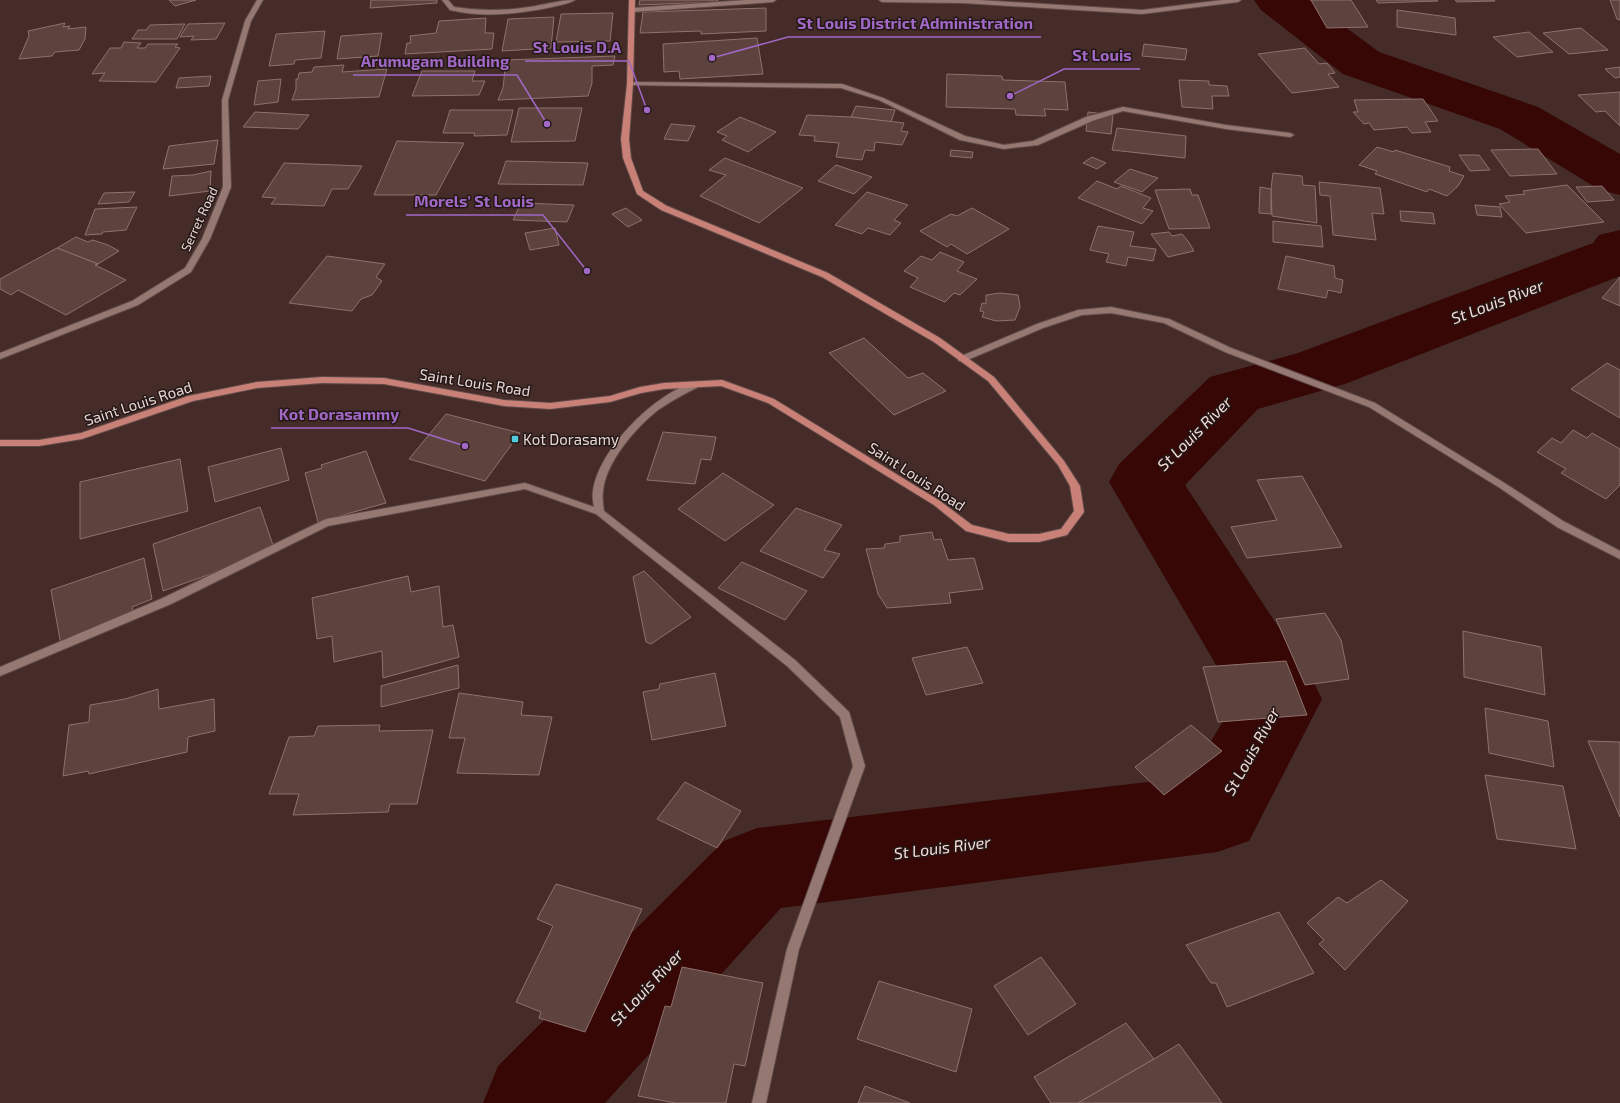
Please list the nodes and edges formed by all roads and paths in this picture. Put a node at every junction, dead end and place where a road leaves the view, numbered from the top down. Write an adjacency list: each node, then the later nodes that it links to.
1 (260, 0): 11 (street, Serret Road)
2 (445, 0): 3 (street)
3 (572, 0)
4 (632, 0): 8 (main road, Saint Louis Road)
5 (773, 0): 8 (street)
6 (882, 0): 7 (street)
7 (1238, 0)
8 (633, 10): 9 (main road, Saint Louis Road)
9 (630, 84): 10 (street); 12 (main road, Saint Louis Road)
10 (1290, 135)
11 (0, 356)
12 (962, 358): 13 (main road, Saint Louis Road); 16 (street)
13 (695, 385): 14 (main road, Saint Louis Road); 15 (street)
14 (0, 444)
15 (599, 512): 17 (street); 18 (street)
16 (1620, 555)
17 (0, 672)
18 (759, 1103)

